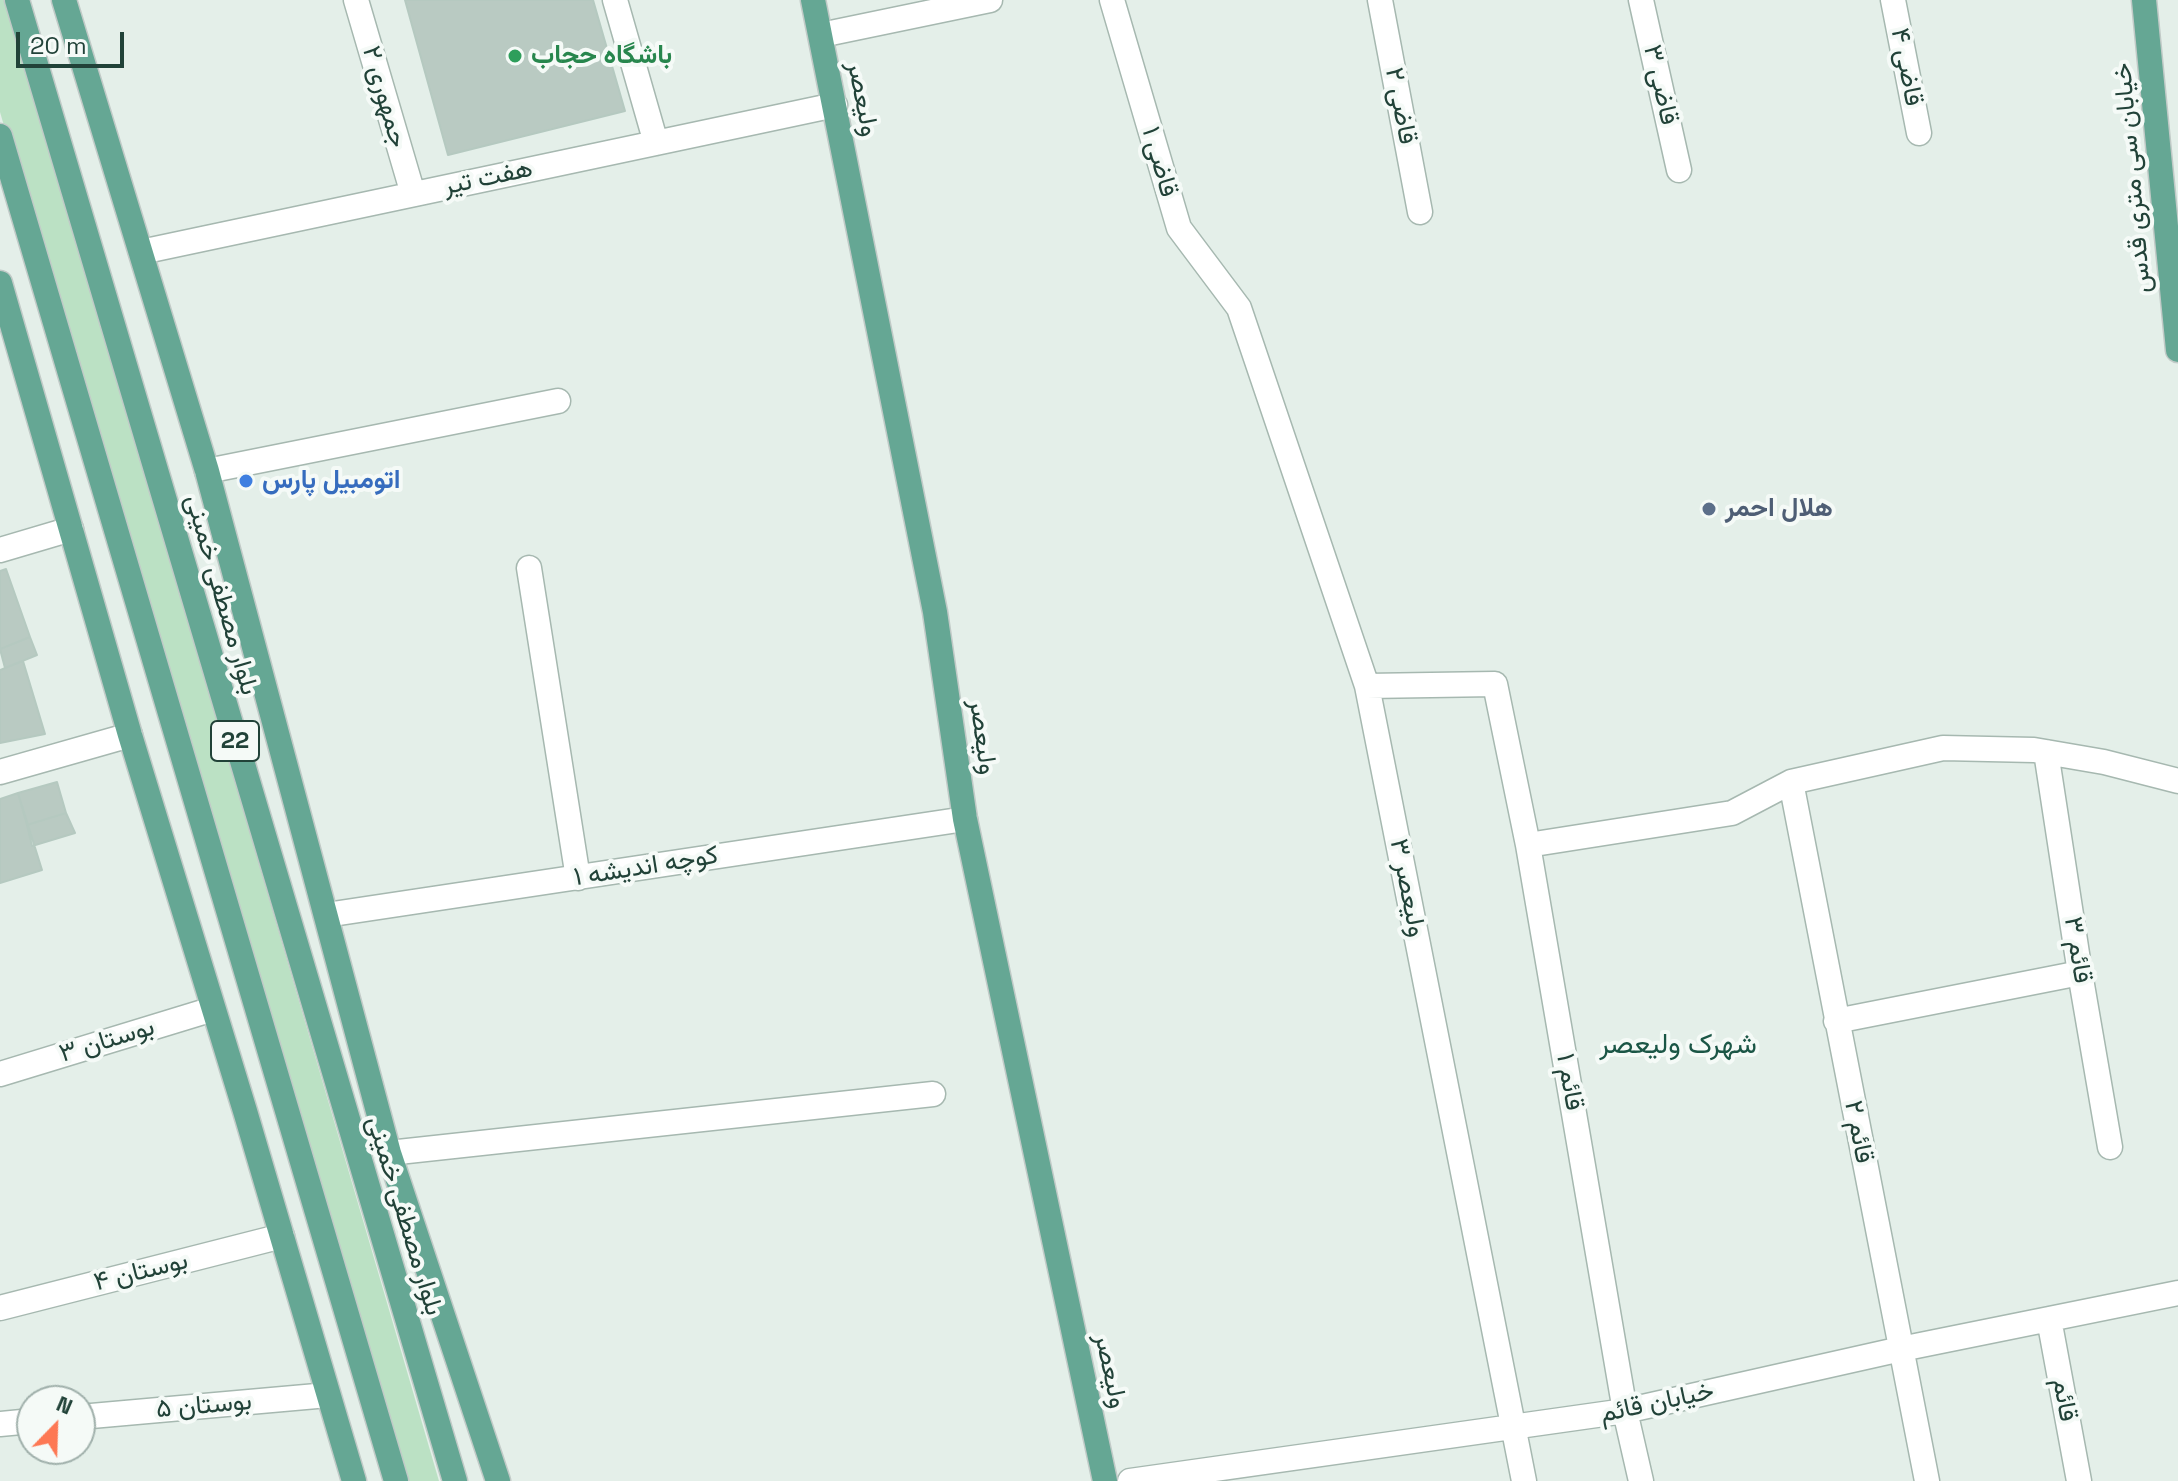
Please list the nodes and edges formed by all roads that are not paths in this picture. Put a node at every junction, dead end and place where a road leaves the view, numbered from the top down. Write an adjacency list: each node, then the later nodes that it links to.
1 (17, 0): 57 (main road, بلوار مصطفی خمینی / 22)
2 (64, 0): 20 (main road)
3 (356, 0): 18 (street, جمهوری ۲)
4 (615, 0): 16 (street)
5 (813, 0): 12 (main road, ولیعصر)
6 (990, 0): 12 (street)
7 (1112, 0): 22 (street, قاضی ۱)
8 (1380, 0): 19 (street, قاضی ۲)
9 (1641, 0): 17 (street, قاضی ۳)
10 (1893, 0): 14 (street, قاضی ۴)
11 (2144, 0): 23 (main road, خیابان سی متری قدس)
12 (821, 35): 13 (main road, ولیعصر)
13 (835, 105): 16 (street, هفت تیر); 35 (main road, ولیعصر)
14 (1919, 133)
15 (0, 136): 56 (main road, 22)
16 (656, 143): 18 (street, هفت تیر)
17 (1679, 170)
18 (413, 194): 20 (street, هفت تیر)
19 (1420, 212)
20 (141, 252): 25 (main road)
21 (2, 299): 26 (main road)
22 (1239, 308): 29 (street, ولیعصر ۳)
23 (2178, 350)
24 (558, 401): 25 (street)
25 (207, 471): 38 (main road)
26 (71, 529): 27 (street); 30 (main road)
27 (0, 550)
28 (529, 568): 37 (street)
29 (1367, 686): 36 (street, قائم ۱); 54 (street, ولیعصر ۳)
30 (130, 735): 32 (street); 40 (main road)
31 (2046, 752): 33 (street); 34 (street); 39 (street, قائم ۳)
32 (0, 772)
33 (2178, 781)
34 (1791, 782): 36 (street); 41 (street, قائم ۲)
35 (965, 819): 37 (street, کوچه اندیشه ۱); 59 (main road, ولیعصر)
36 (1528, 845): 52 (street, قائم ۱)
37 (578, 878): 38 (street, کوچه اندیشه ۱)
38 (326, 915): 45 (main road)
39 (2080, 973): 41 (street); 44 (street, قائم ۳)
40 (213, 1009): 42 (street, بوستان ۳); 46 (main road)
41 (1836, 1021): 50 (street, قائم ۲)
42 (0, 1074)
43 (933, 1094): 45 (street)
44 (2110, 1147)
45 (389, 1153): 58 (main road)
46 (282, 1236): 48 (street, بوستان ۴); 51 (main road)
47 (2178, 1293): 49 (street, خیابان قائم)
48 (0, 1308)
49 (2049, 1319): 50 (street, خیابان قائم); 64 (street, قائم)
50 (1901, 1349): 52 (street, خیابان قائم); 63 (street, قائم ۲)
51 (328, 1395): 53 (street, بوستان ۵); 55 (main road)
52 (1625, 1411): 54 (street, خیابان قائم); 62 (street, قائم ۱)
53 (96, 1416)
54 (1513, 1428): 60 (street, خیابان قائم); 61 (street, ولیعصر ۳)
55 (354, 1481)
56 (396, 1481)
57 (455, 1481)
58 (498, 1481)
59 (1105, 1481)
60 (1130, 1481)
61 (1524, 1481)
62 (1641, 1481)
63 (1927, 1481)
64 (2079, 1481)

